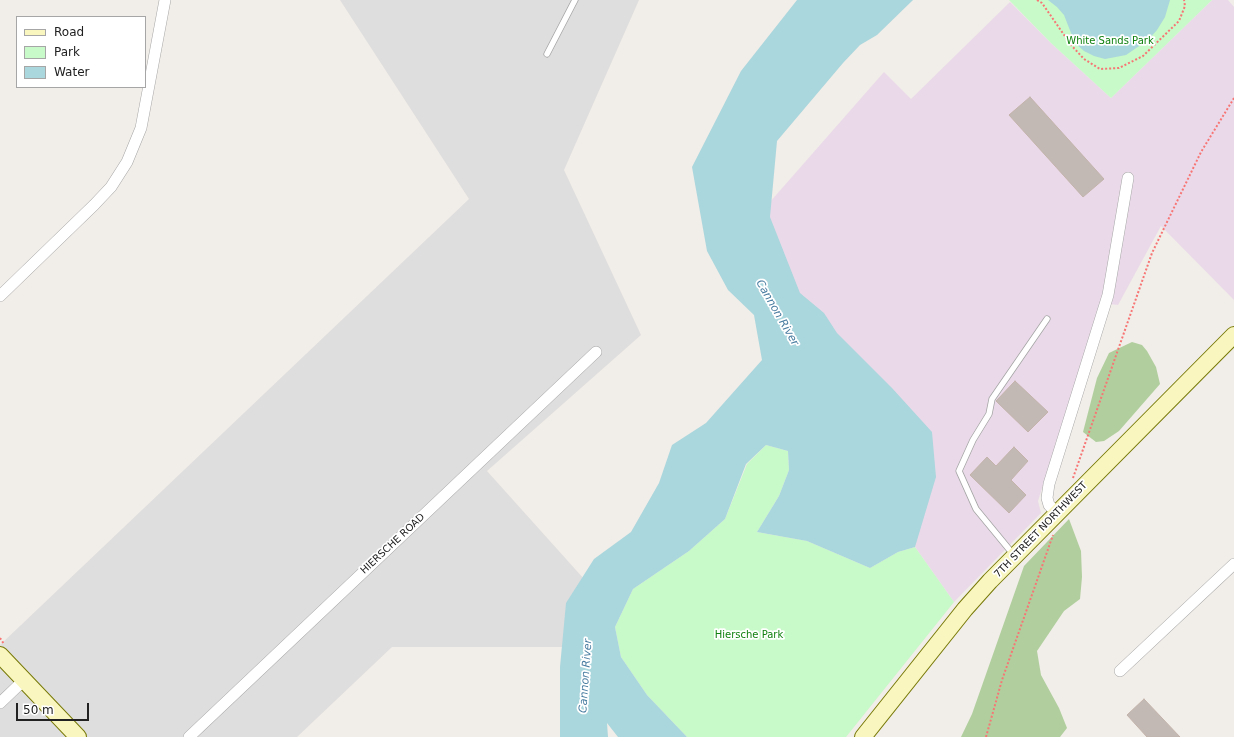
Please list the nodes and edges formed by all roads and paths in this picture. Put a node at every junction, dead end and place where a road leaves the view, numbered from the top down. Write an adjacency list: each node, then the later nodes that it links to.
1 (165, 0): 9 (street)
2 (575, 0): 5 (lane)
3 (1037, 0): 4 (path)
4 (1184, 0)
5 (547, 54)
6 (1234, 98): 8 (path)
7 (1128, 178): 13 (street)
8 (1162, 230)
9 (0, 296)
10 (1047, 319): 14 (lane)
11 (1234, 335): 13 (street, 7TH STREET NORTHWEST)
12 (596, 352): 21 (street, HIERSCHE ROAD)
13 (1057, 513): 14 (street, 7TH STREET NORTHWEST)
14 (1015, 556): 22 (street, 7TH STREET NORTHWEST)
15 (1234, 564): 17 (street)
16 (0, 655): 18 (street)
17 (1120, 671)
18 (23, 681): 19 (street); 20 (street)
19 (0, 703)
20 (78, 737)
21 (189, 737)
22 (863, 737)

